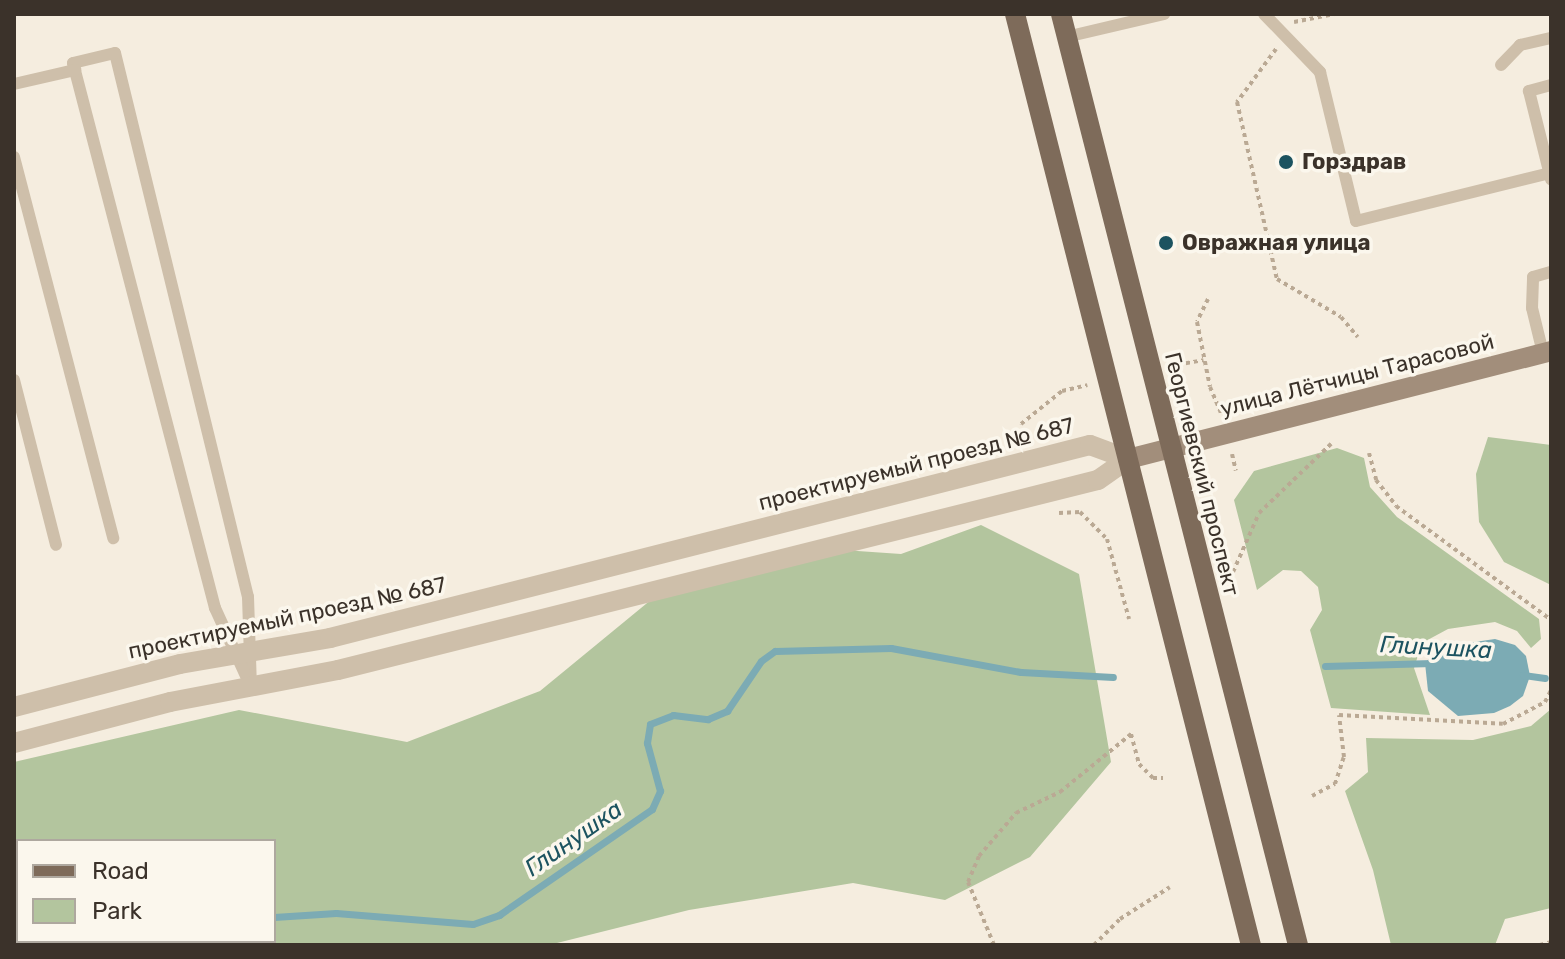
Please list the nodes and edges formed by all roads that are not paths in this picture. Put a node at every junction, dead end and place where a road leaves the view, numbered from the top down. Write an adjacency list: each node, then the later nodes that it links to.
1 (1015, 14): 17 (main road)
2 (1061, 14): 5 (main road, Георгиевский проспект)
3 (1164, 14): 5 (lane)
4 (1264, 14): 12 (lane)
5 (1066, 37): 16 (main road, Георгиевский проспект)
6 (1551, 38): 7 (lane)
7 (1501, 65)
8 (75, 70): 9 (lane); 20 (lane); 20 (lane)
9 (14, 84)
10 (1551, 85): 12 (lane)
11 (14, 157): 18 (lane)
12 (1550, 176)
13 (1551, 272): 14 (lane)
14 (1547, 352): 16 (main road, улица Лётчицы Тарасовой)
15 (14, 380): 19 (lane)
16 (1171, 447): 17 (main road, улица Лётчицы Тарасовой); 25 (main road, Георгиевский проспект)
17 (1128, 459): 20 (street, проектируемый проезд № 687); 21 (street); 24 (main road)
18 (113, 538)
19 (56, 545)
20 (243, 653): 21 (lane); 22 (street, проектируемый проезд № 687)
21 (251, 687): 23 (street)
22 (14, 707)
23 (14, 743)
24 (1251, 945)
25 (1298, 945)

